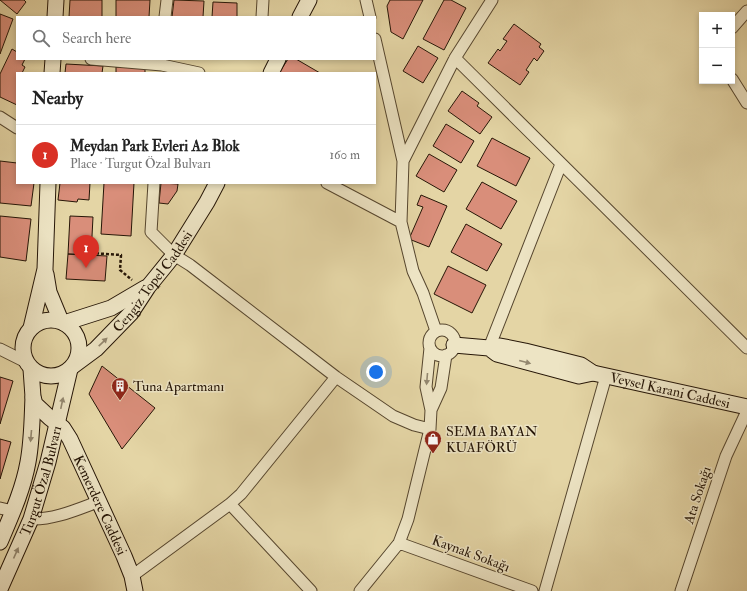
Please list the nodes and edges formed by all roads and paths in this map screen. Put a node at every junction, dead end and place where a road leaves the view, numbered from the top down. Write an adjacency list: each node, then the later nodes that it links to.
1 (56, 0): 8 (main road)
2 (167, 0): 9 (street)
3 (263, 0): 10 (street)
4 (309, 0): 11 (main road)
5 (366, 0): 12 (street)
6 (492, 0): 15 (street)
7 (747, 11): 13 (street)
8 (55, 16)
9 (165, 16)
10 (262, 16)
11 (301, 16)
12 (370, 16)
13 (735, 25)
14 (376, 43): 27 (street)
15 (455, 58): 27 (street); 28 (street)
16 (53, 60): 20 (main road)
17 (101, 60): 19 (street)
18 (278, 60): 22 (main road)
19 (162, 66): 21 (street)
20 (52, 72)
21 (194, 72)
22 (272, 72)
23 (735, 84): 24 (street)
24 (747, 103)
25 (0, 117): 26 (street)
26 (16, 127)
27 (403, 161): 33 (street)
28 (561, 164): 42 (street); 43 (street)
29 (48, 184): 36 (main road)
30 (154, 184): 35 (street)
31 (216, 184): 35 (main road, Cengiz Topel Caddesi)
32 (329, 184): 33 (street)
33 (401, 222): 40 (street)
34 (93, 254): 37 (path)
35 (174, 255): 37 (main road, Cengiz Topel Caddesi); 49 (street)
36 (45, 269): 38 (main road); 39 (main road)
37 (145, 288): 38 (main road); 47 (main road, Cengiz Topel Caddesi, one-way to 37)
38 (62, 322): 39 (main road); 47 (main road)
39 (31, 328): 46 (main road)
40 (436, 332): 41 (street); 45 (street)
41 (430, 348): 45 (street); 52 (street, one-way to 52)
42 (489, 348): 45 (main road, Veysel Karani Caddesi); 48 (main road, Veysel Karani Caddesi)
43 (747, 348)
44 (0, 349): 46 (street)
45 (450, 350): 52 (street)
46 (28, 365): 47 (main road); 50 (main road, Turgut Özal Bulvarı)
47 (71, 367): 54 (main road, Turgut Özal Bulvarı, one-way to 47)
48 (600, 375): 51 (main road, Veysel Karani Caddesi); 68 (street)
49 (336, 378): 55 (street); 57 (street)
50 (33, 397): 54 (main road, Kemerdere Caddesi); 58 (main road, Turgut Özal Bulvarı, one-way to 58)
51 (747, 407)
52 (431, 410): 55 (street)
53 (747, 410): 69 (street, Ata Sokağı)
54 (57, 423): 56 (main road, Kemerdere Caddesi); 59 (main road, Turgut Özal Bulvarı)
55 (430, 429): 61 (street)
56 (100, 502): 59 (street); 62 (main road, Kemerdere Caddesi)
57 (230, 504): 62 (street); 65 (street)
58 (7, 510): 60 (main road, Turgut Özal Bulvarı)
59 (31, 518): 63 (main road, Turgut Özal Bulvarı, one-way to 59)
60 (0, 542)
61 (399, 543): 66 (street); 67 (street, Kaynak Sokağı)
62 (132, 576): 64 (main road, Kemerdere Caddesi)
63 (0, 589)
64 (135, 591)
65 (311, 591)
66 (360, 591)
67 (532, 591)
68 (545, 591)
69 (681, 591)

